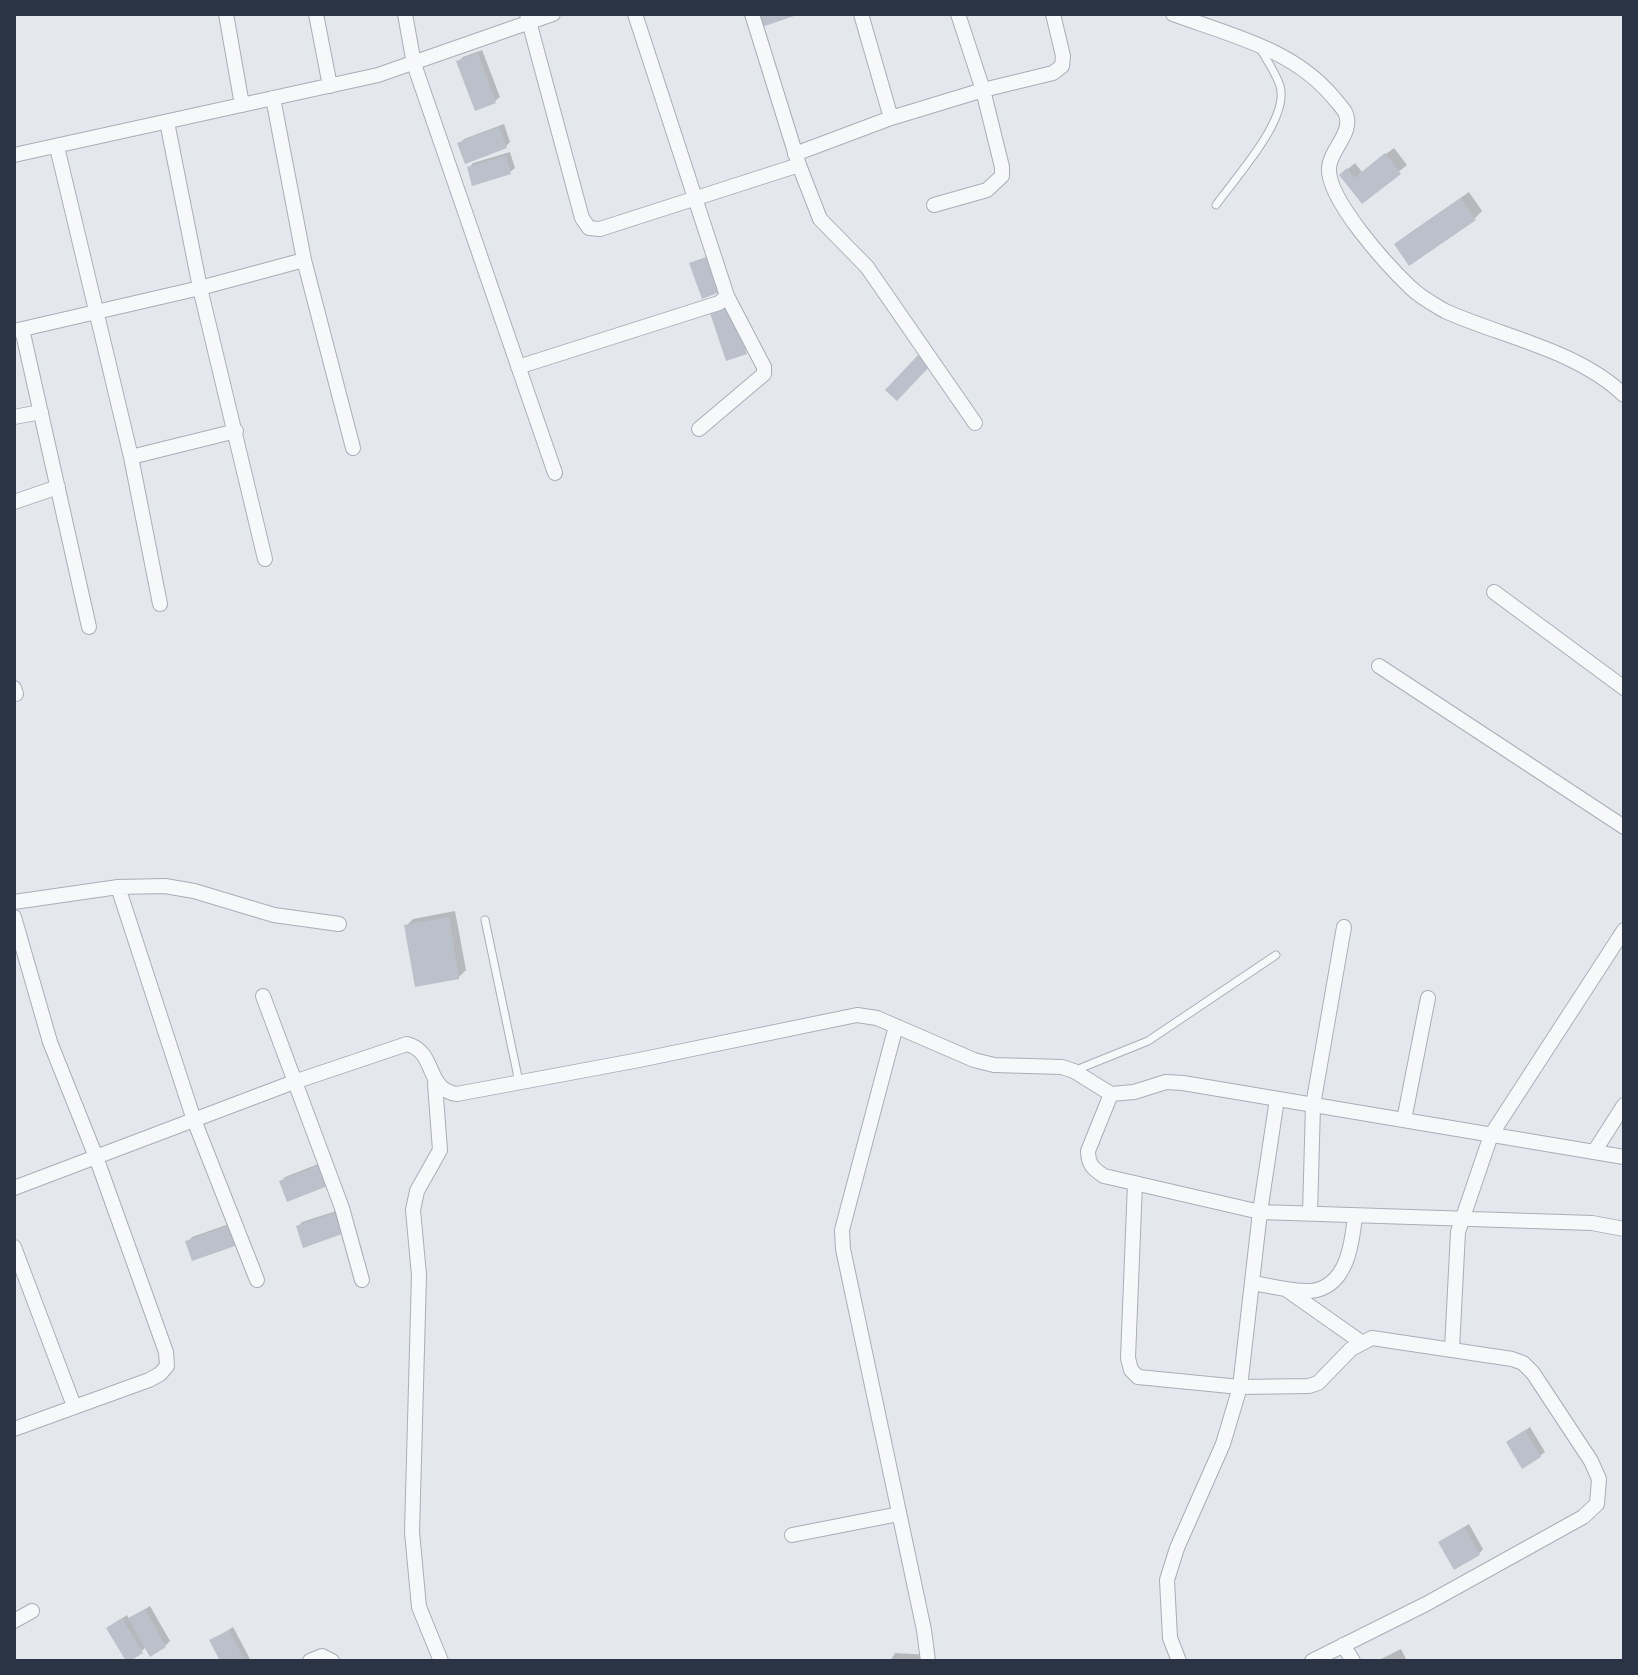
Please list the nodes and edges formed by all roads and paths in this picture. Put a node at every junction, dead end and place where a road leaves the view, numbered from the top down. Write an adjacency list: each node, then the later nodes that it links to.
1 (226, 14): 17 (street)
2 (316, 14): 14 (street)
3 (405, 14): 13 (street)
4 (553, 14): 11 (street)
5 (635, 14): 23 (street)
6 (752, 14): 22 (street)
7 (861, 14): 18 (street)
8 (958, 14): 15 (street)
9 (1053, 14): 15 (street)
10 (1173, 14): 12 (street)
11 (527, 18): 13 (street); 23 (street)
12 (1258, 45): 25 (lane); 32 (street)
13 (414, 64): 14 (street); 31 (street)
14 (330, 86): 16 (street)
15 (983, 90): 18 (street); 24 (street)
16 (273, 98): 17 (street); 26 (street)
17 (242, 105): 19 (street)
18 (891, 118): 22 (street)
19 (167, 122): 20 (street); 27 (street)
20 (57, 147): 21 (street); 29 (street)
21 (14, 155)
22 (797, 160): 23 (street); 35 (street)
23 (696, 198): 28 (street)
24 (934, 205)
25 (1216, 205)
26 (304, 260): 27 (street); 38 (street)
27 (200, 288): 29 (street); 37 (street)
28 (727, 296): 31 (street); 36 (street)
29 (98, 313): 30 (street); 39 (street)
30 (18, 330): 33 (street)
31 (518, 367): 40 (street)
32 (1624, 395)
33 (41, 412): 34 (street); 41 (street)
34 (14, 417)
35 (975, 423)
36 (699, 429)
37 (236, 431): 39 (street); 43 (street)
38 (353, 448)
39 (131, 457): 45 (street)
40 (555, 473)
41 (58, 487): 42 (street); 46 (street)
42 (14, 502)
43 (265, 559)
44 (1494, 592): 48 (street)
45 (160, 604)
46 (89, 627)
47 (1379, 666): 49 (street)
48 (1624, 688)
49 (1624, 827)
50 (118, 887): 51 (street); 54 (street); 69 (street)
51 (14, 902)
52 (14, 917): 73 (street)
53 (485, 920): 63 (lane)
54 (339, 924)
55 (1344, 927): 67 (street)
56 (1624, 930): 71 (street)
57 (1276, 955): 61 (lane)
58 (263, 996): 62 (street)
59 (1428, 998): 70 (street)
60 (896, 1026): 61 (street); 63 (street); 92 (street)
61 (1080, 1074): 65 (street)
62 (294, 1082): 64 (street); 69 (street); 84 (street)
63 (519, 1082): 64 (street)
64 (435, 1084): 99 (street)
65 (1107, 1092): 66 (street); 75 (street)
66 (1277, 1099): 67 (street); 77 (street)
67 (1313, 1105): 70 (street); 78 (street)
68 (1624, 1105): 72 (street)
69 (194, 1120): 73 (street); 83 (street)
70 (1404, 1120): 71 (street)
71 (1491, 1135): 72 (street); 80 (street)
72 (1594, 1152): 74 (street)
73 (96, 1157): 76 (street); 90 (street)
74 (1624, 1157)
75 (1135, 1183): 77 (street); 89 (street)
76 (14, 1188)
77 (1260, 1212): 78 (street); 85 (street)
78 (1310, 1214): 79 (street)
79 (1355, 1216): 80 (street); 86 (street)
80 (1461, 1220): 81 (street); 88 (street)
81 (1624, 1229)
82 (14, 1247): 90 (street)
83 (257, 1280)
84 (362, 1280)
85 (1253, 1283): 86 (street); 89 (street)
86 (1283, 1288): 87 (street)
87 (1361, 1342): 88 (street); 89 (street)
88 (1452, 1349): 96 (street)
89 (1240, 1387): 101 (street)
90 (74, 1406): 91 (street)
91 (14, 1429)
92 (899, 1514): 93 (street); 100 (street)
93 (792, 1535)
94 (32, 1611): 95 (street)
95 (14, 1621)
96 (1343, 1645): 102 (street); 103 (street)
97 (310, 1661): 98 (street)
98 (332, 1661)
99 (441, 1661)
100 (928, 1661)
101 (1179, 1661)
102 (1312, 1661)
103 (1353, 1661)

